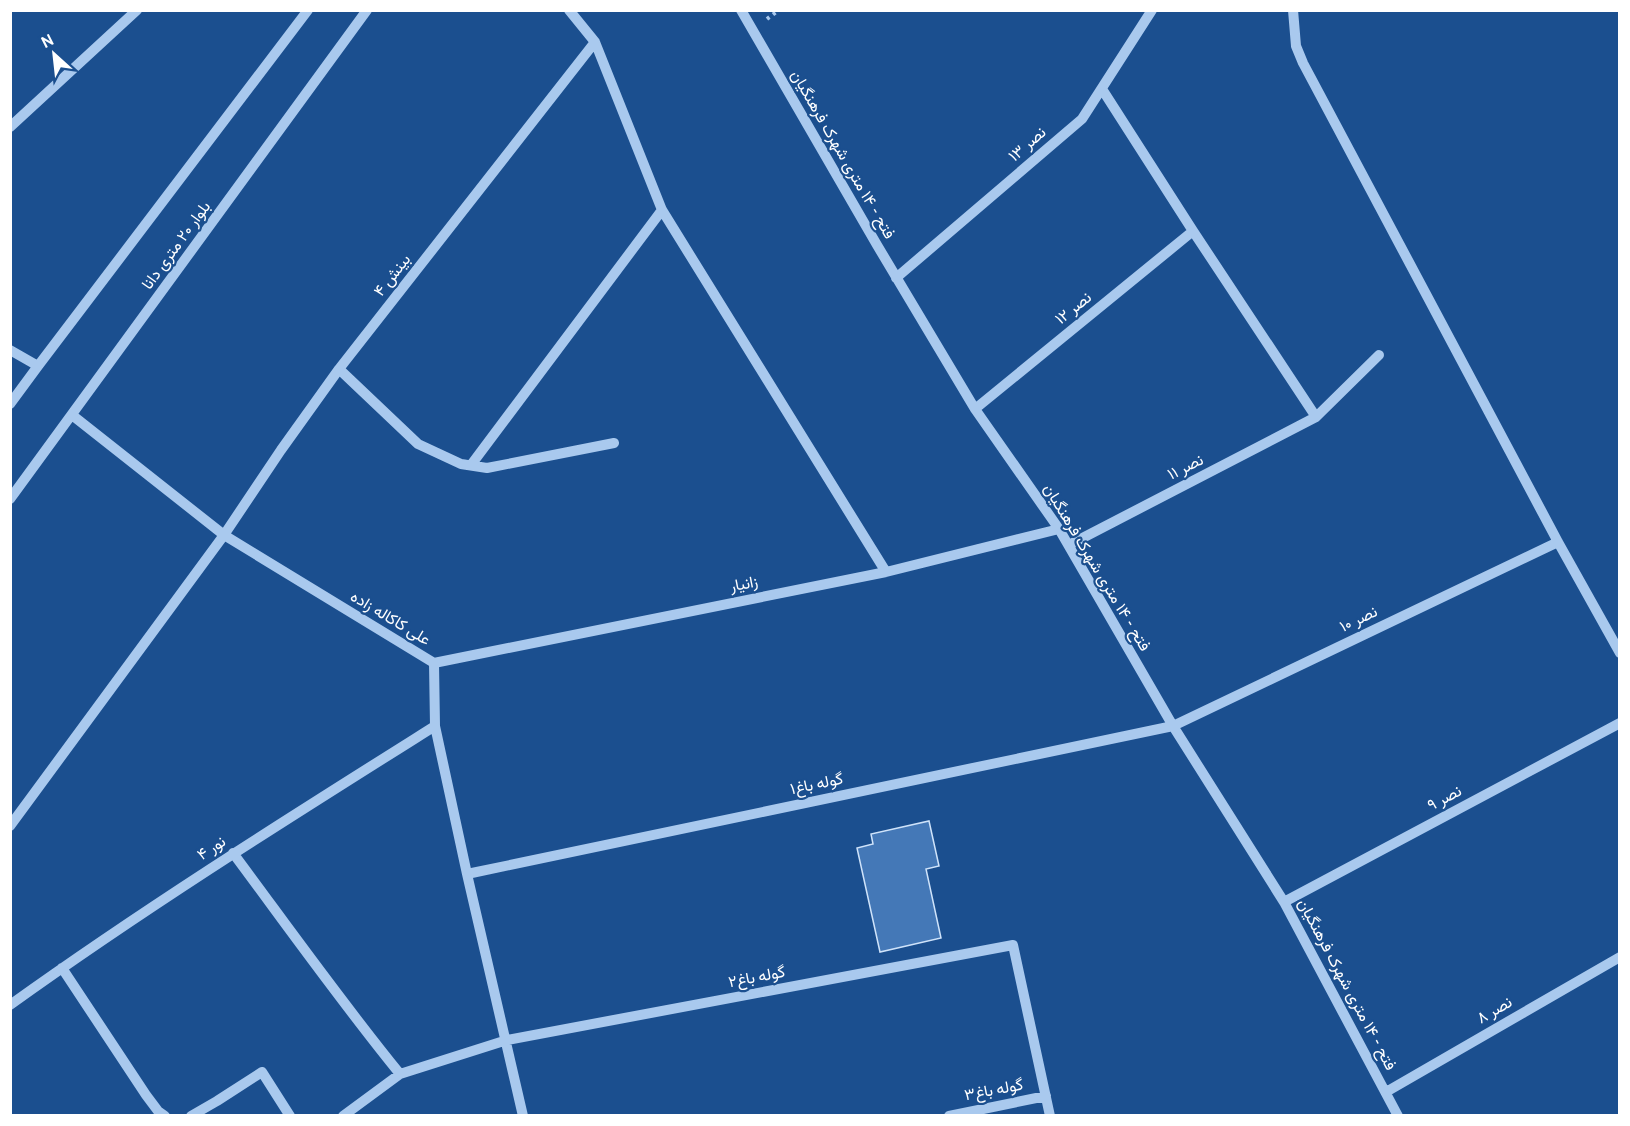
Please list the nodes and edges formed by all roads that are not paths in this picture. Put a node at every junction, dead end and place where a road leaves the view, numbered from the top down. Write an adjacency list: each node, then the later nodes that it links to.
1 (137, 10): 10 (street)
2 (308, 10): 16 (street)
3 (367, 10): 20 (street, بلوار ۲۰ متری دانا)
4 (569, 10): 8 (street)
5 (741, 10): 13 (street, فتح - ۱۴ متری شهرک فرهنگیان)
6 (1152, 10): 9 (street, نصر ۱۳)
7 (1293, 10): 27 (street)
8 (596, 42): 11 (street); 17 (street, بینش ۴)
9 (1101, 88): 12 (street); 13 (street, نصر ۱۳)
10 (10, 127)
11 (662, 210): 23 (street); 29 (street)
12 (1193, 231): 19 (street, نصر ۱۲); 21 (street)
13 (896, 278): 19 (street, فتح - ۱۴ متری شهرک فرهنگیان)
14 (10, 350): 16 (street)
15 (1379, 355): 21 (street, نصر ۱۱)
16 (38, 366): 18 (street)
17 (339, 369): 23 (street); 26 (street, بینش ۴)
18 (10, 404)
19 (975, 410): 25 (street, فتح - ۱۴ متری شهرک فرهنگیان)
20 (72, 415): 24 (street, بلوار ۲۰ متری دانا); 26 (street, علی کاکاله زاده)
21 (1316, 417): 28 (street, نصر ۱۱)
22 (614, 443): 23 (street)
23 (471, 465)
24 (10, 499)
25 (1059, 529): 28 (street, فتح - ۱۴ متری شهرک فرهنگیان); 29 (street, زانیار)
26 (224, 535): 31 (street, علی کاکاله زاده); 35 (street, بینش ۴)
27 (1558, 542): 30 (street); 34 (street, نصر ۱۰)
28 (1069, 545): 34 (street, فتح - ۱۴ متری شهرک فرهنگیان)
29 (886, 572): 31 (street, زانیار)
30 (1620, 653)
31 (434, 663): 33 (street, علی کاکاله زاده)
32 (1620, 723): 38 (street, نصر ۹)
33 (435, 726): 36 (street, نور ۴); 37 (street, علی کاکاله زاده)
34 (1173, 726): 37 (street, گوله باغ۱); 38 (street, فتح - ۱۴ متری شهرک فرهنگیان)
35 (10, 826)
36 (233, 853): 40 (street, نور ۴); 43 (street)
37 (467, 874): 42 (street, علی کاکاله زاده)
38 (1284, 902): 44 (street, فتح - ۱۴ متری شهرک فرهنگیان)
39 (1620, 957): 44 (street, نصر ۸)
40 (62, 968): 41 (street, نور ۴); 46 (street)
41 (10, 1005)
42 (507, 1040): 43 (street, گوله باغ۲); 45 (street, گوله باغ۲); 50 (street, علی کاکاله زاده)
43 (400, 1074): 49 (street, گوله باغ۲)
44 (1386, 1092): 53 (street, فتح - ۱۴ متری شهرک فرهنگیان)
45 (1046, 1096): 51 (street, گوله باغ۳); 52 (street)
46 (165, 1116)
47 (191, 1116): 48 (street)
48 (290, 1116)
49 (343, 1116)
50 (523, 1116)
51 (949, 1116)
52 (1050, 1116)
53 (1398, 1116)

